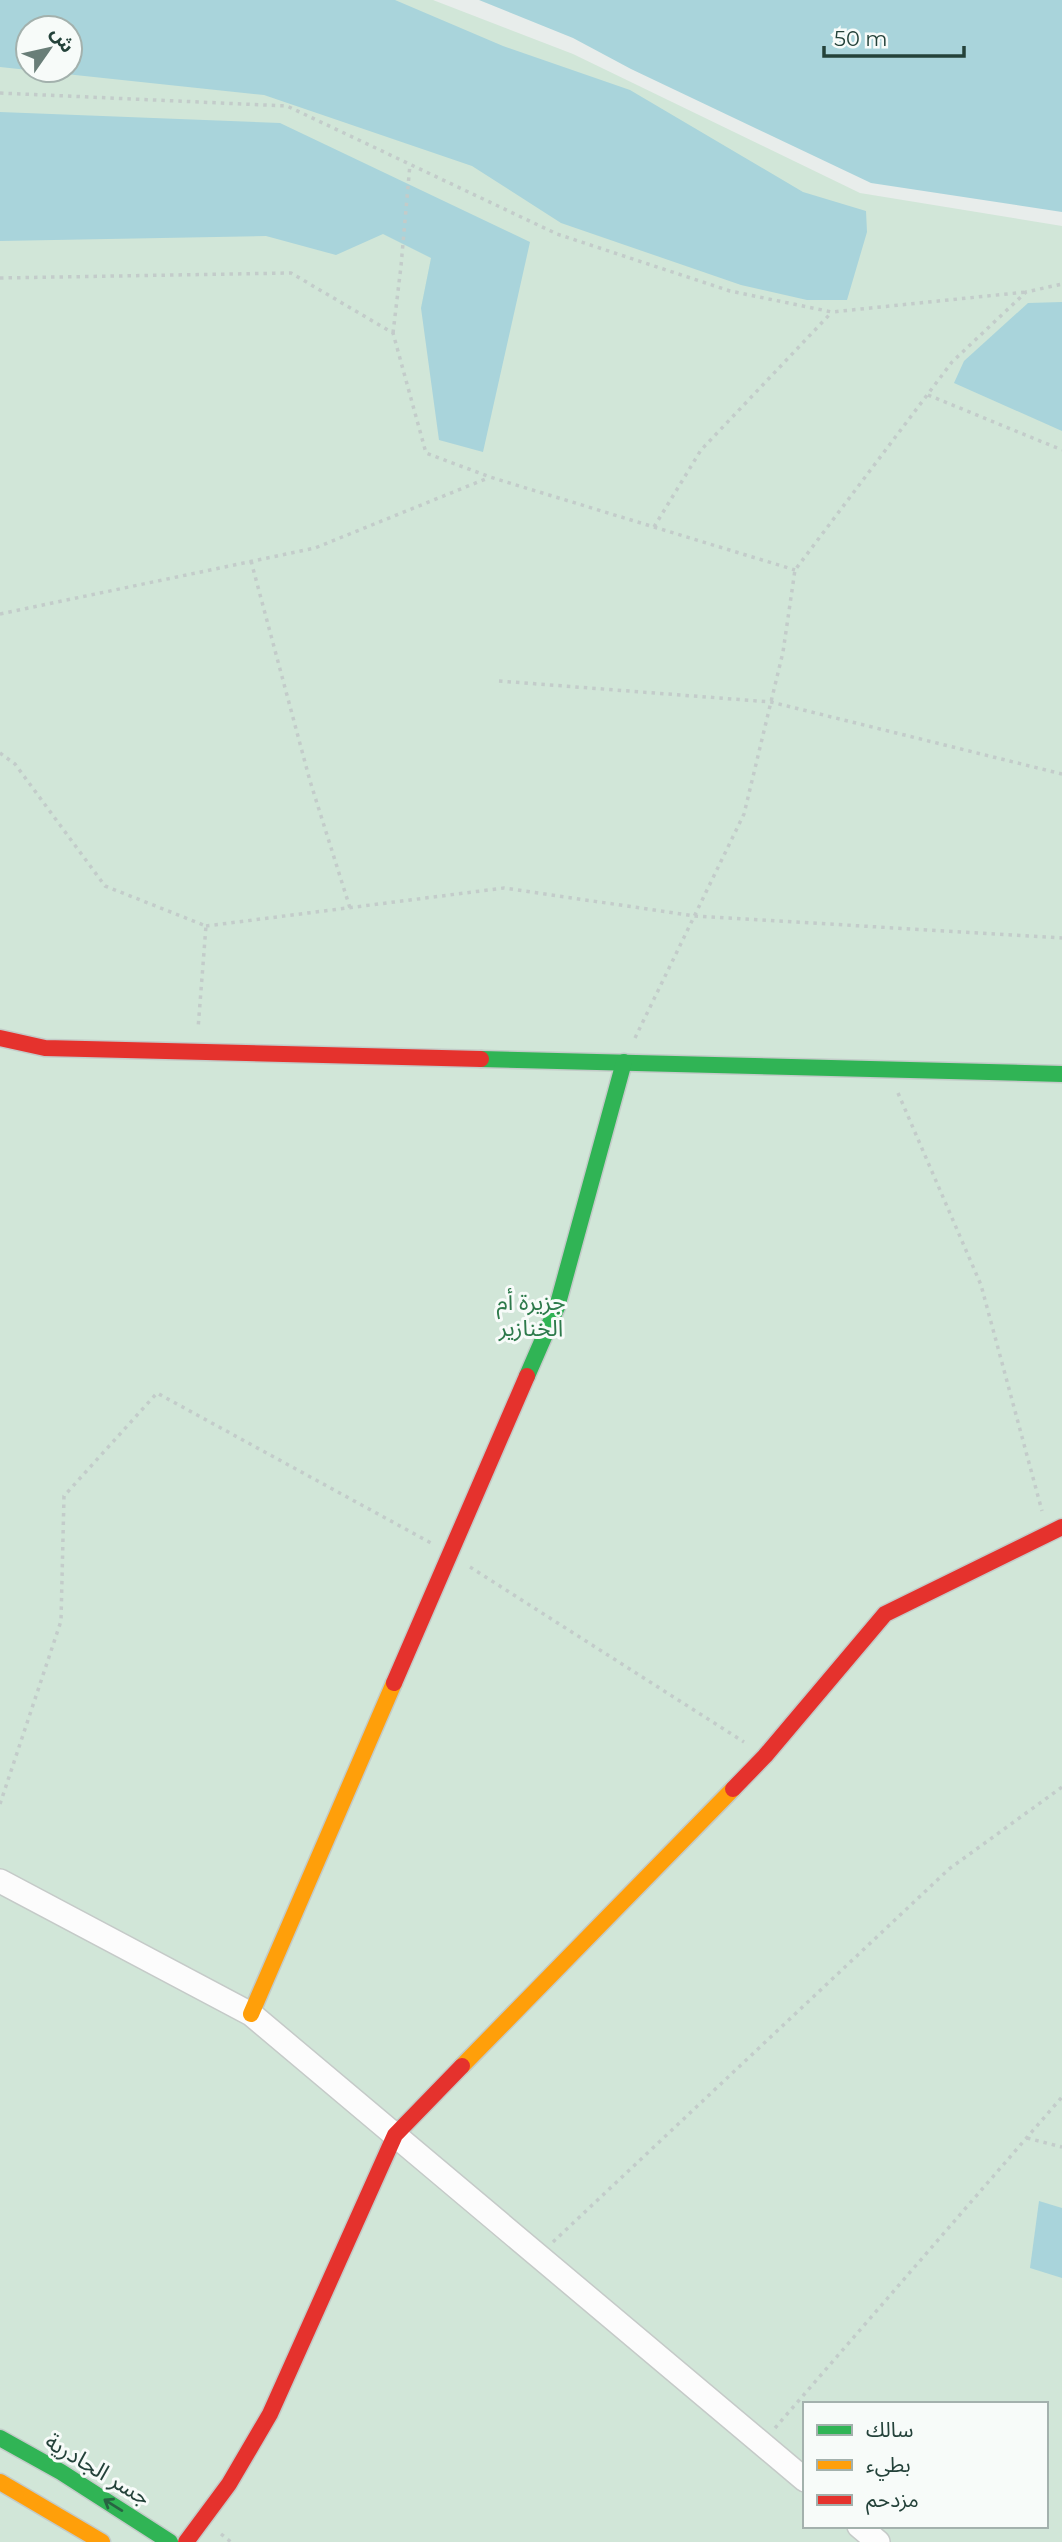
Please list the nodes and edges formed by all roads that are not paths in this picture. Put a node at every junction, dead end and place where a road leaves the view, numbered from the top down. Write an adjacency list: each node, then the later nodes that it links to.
1 (0, 1038): 2 (street)
2 (624, 1062): 3 (street); 6 (street)
3 (1062, 1074)
4 (1055, 1530): 7 (street)
5 (0, 1881): 6 (street)
6 (251, 2014): 7 (street)
7 (396, 2135): 9 (street); 14 (street)
8 (0, 2438): 13 (street, جسر الجادرية, one-way to 8)
9 (803, 2478)
10 (0, 2482): 12 (street)
11 (861, 2528): 15 (street)
12 (102, 2542)
13 (170, 2542)
14 (186, 2542)
15 (878, 2542)

